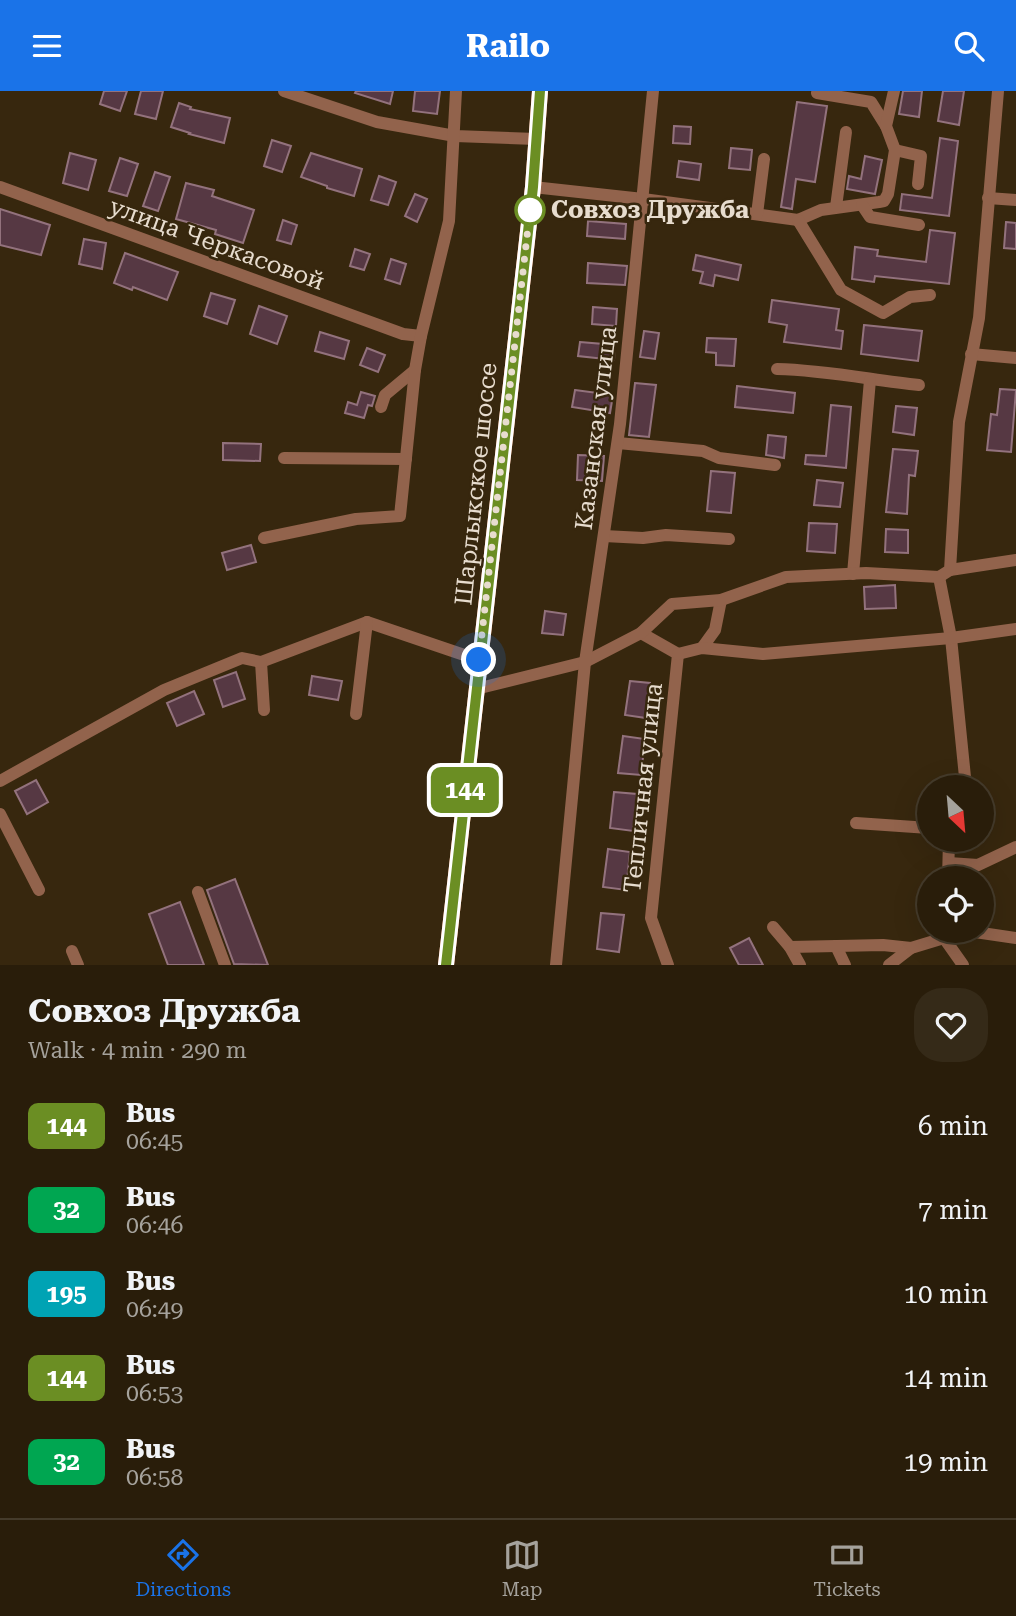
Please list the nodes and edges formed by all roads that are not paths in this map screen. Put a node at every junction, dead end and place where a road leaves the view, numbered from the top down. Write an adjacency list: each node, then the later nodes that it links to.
1 (284, 91): 10 (street)
2 (456, 91): 10 (street)
3 (540, 91): 11 (main road, Шарлыкское шоссе)
4 (653, 91): 17 (street, Казанская улица)
5 (894, 91): 8 (street)
6 (998, 91): 18 (street)
7 (817, 93): 8 (street)
8 (886, 126): 12 (street)
9 (846, 132): 21 (street)
10 (455, 137): 11 (street); 26 (street)
11 (536, 139): 16 (main road, Шарлыкское шоссе)
12 (895, 150): 14 (street); 20 (street)
13 (764, 159): 22 (street)
14 (918, 184)
15 (0, 187): 26 (street, улица Черкасовой)
16 (533, 187): 17 (street); 51 (main road, Шарлыкское шоссе)
17 (643, 198): 22 (street); 34 (street, Казанская улица)
18 (988, 198): 19 (street); 27 (street)
19 (1016, 200)
20 (862, 205): 21 (street); 24 (street)
21 (836, 207): 23 (street)
22 (757, 215): 23 (street)
23 (798, 220): 25 (street)
24 (919, 225)
25 (930, 295)
26 (421, 336): 30 (street)
27 (971, 354): 28 (street); 43 (street)
28 (1016, 358)
29 (777, 369): 31 (street)
30 (415, 370): 33 (street); 36 (street)
31 (870, 380): 32 (street); 42 (street)
32 (919, 385)
33 (381, 407)
34 (618, 443): 37 (street); 38 (street, Казанская улица)
35 (284, 458): 36 (street)
36 (406, 459): 39 (street)
37 (775, 465)
38 (604, 536): 40 (street); 53 (street, Казанская улица)
39 (264, 538)
40 (729, 539)
41 (1016, 560): 43 (street)
42 (853, 573): 43 (street); 44 (street)
43 (945, 573): 48 (street)
44 (720, 600): 47 (street); 49 (street)
45 (367, 622): 51 (street); 52 (street); 56 (street)
46 (1016, 629): 48 (street)
47 (641, 633): 50 (street, Тепличная улица); 53 (street)
48 (951, 638): 49 (street); 57 (street)
49 (702, 648): 50 (street)
50 (678, 654): 81 (street, Тепличная улица)
51 (479, 660): 54 (main road, Шарлыкское шоссе)
52 (261, 662): 55 (street); 58 (street)
53 (585, 662): 54 (street); 80 (street, Казанская улица)
54 (476, 689): 79 (main road, Шарлыкское шоссе)
55 (264, 710)
56 (356, 714)
57 (965, 775)
58 (0, 781)
59 (0, 814): 66 (street)
60 (856, 823): 61 (street)
61 (917, 827)
62 (1016, 846): 64 (street)
63 (949, 852): 64 (street)
64 (949, 863): 65 (street)
65 (949, 866)
66 (39, 890)
67 (198, 892): 78 (street)
68 (773, 927): 74 (street)
69 (994, 935): 70 (street)
70 (1016, 938)
71 (924, 943): 75 (street)
72 (949, 943): 85 (street)
73 (836, 946): 74 (street); 75 (street); 83 (street)
74 (790, 947): 82 (street)
75 (911, 948): 84 (street)
76 (72, 951): 77 (street)
77 (78, 965)
78 (226, 965)
79 (446, 965)
80 (556, 965)
81 (668, 965)
82 (800, 965)
83 (845, 965)
84 (889, 965)
85 (962, 965)

